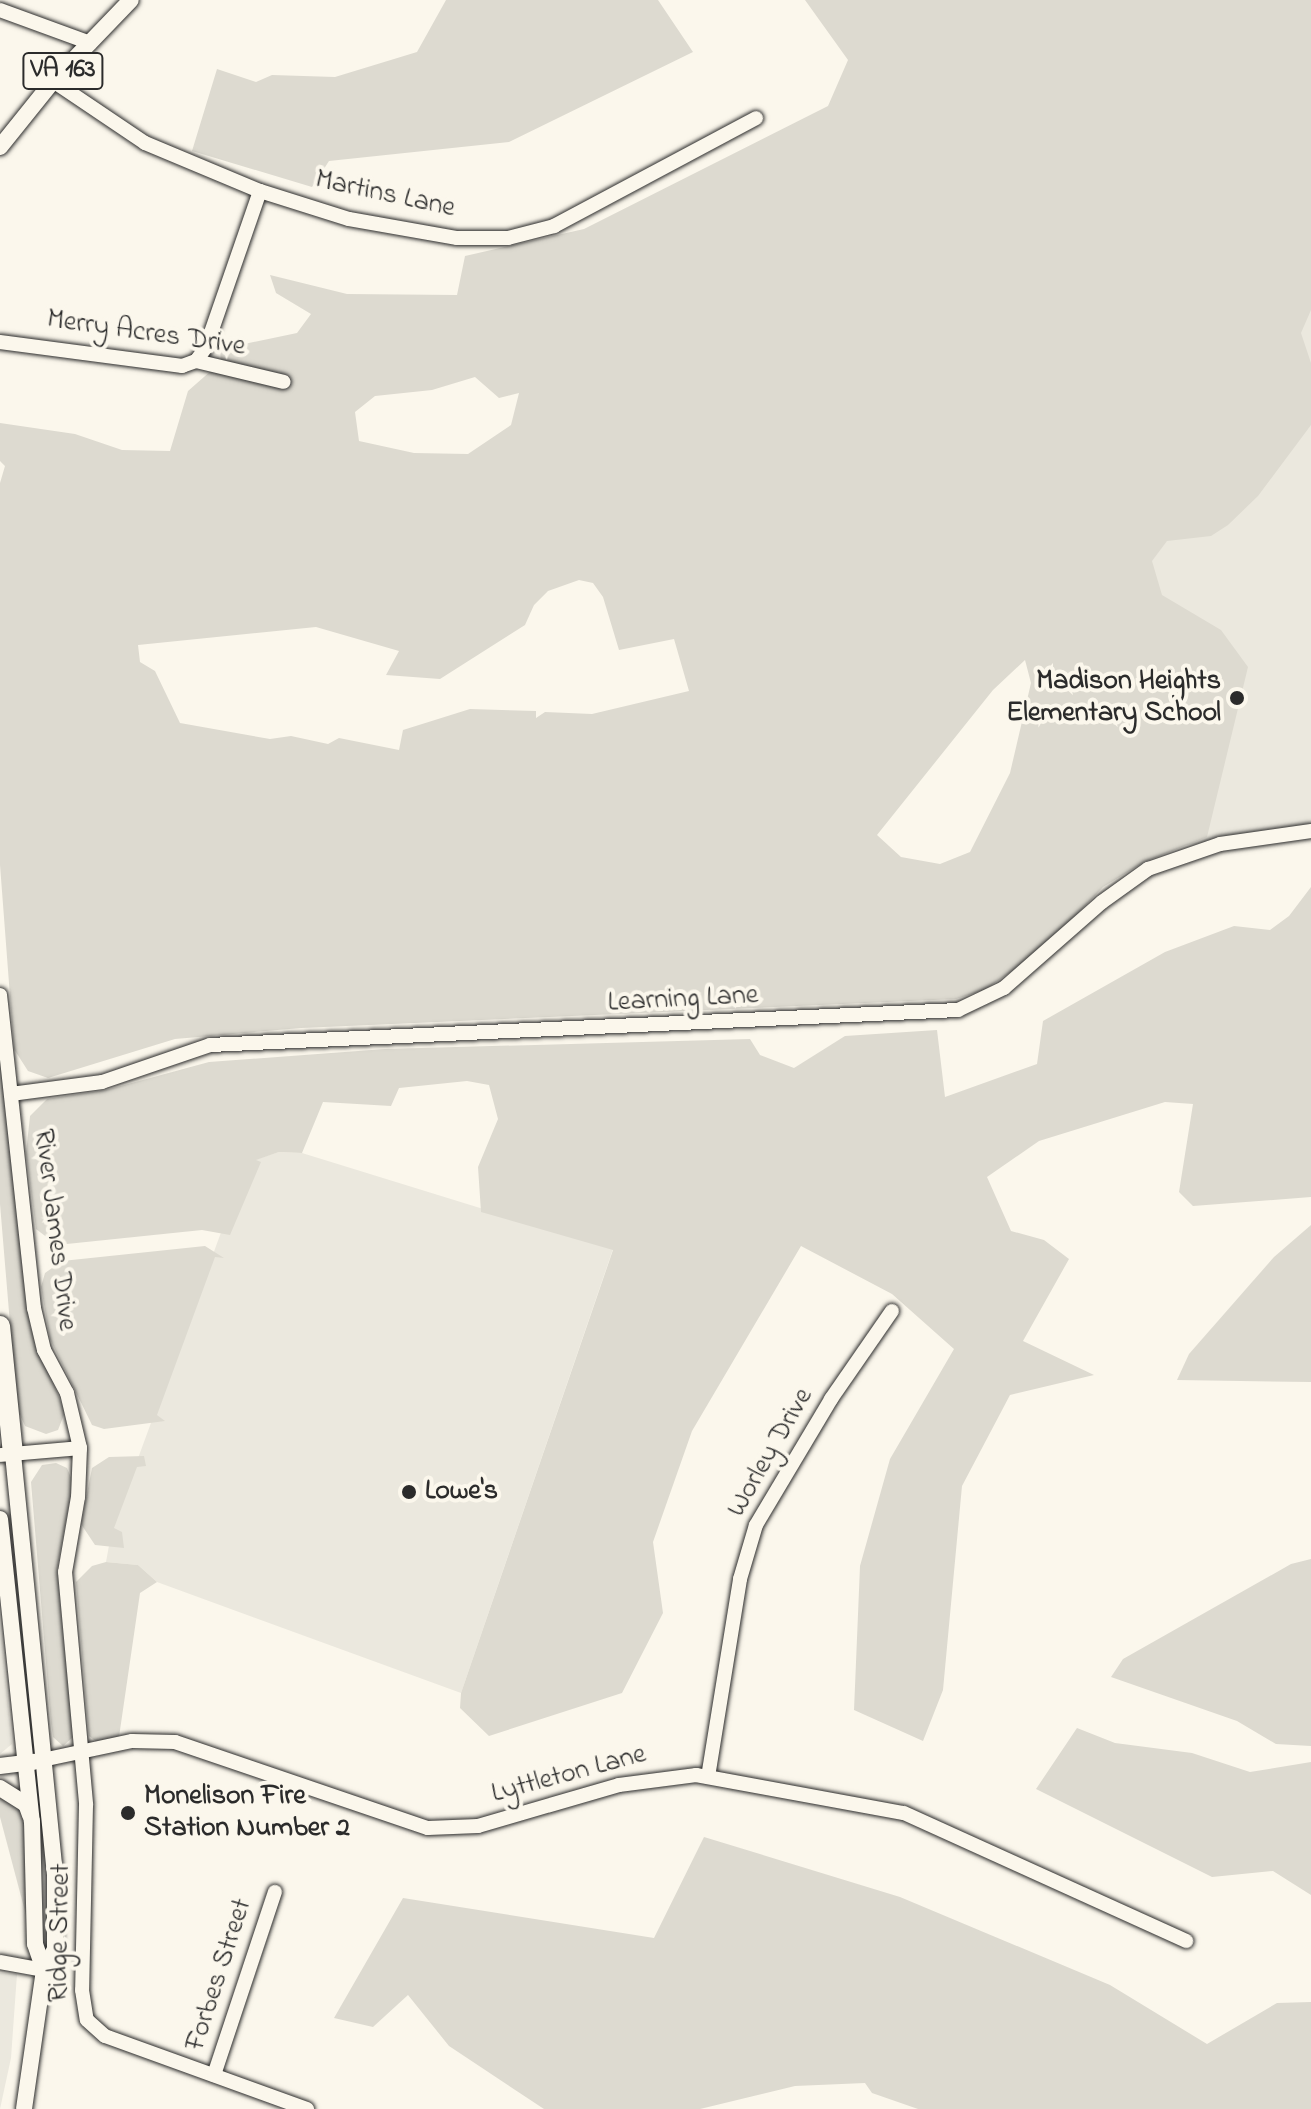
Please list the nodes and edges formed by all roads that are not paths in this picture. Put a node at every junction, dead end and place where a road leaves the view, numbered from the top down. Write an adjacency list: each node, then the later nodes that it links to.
1 (131, 0): 3 (main road, VA 163)
2 (0, 10): 3 (street)
3 (90, 43): 4 (main road, VA 163)
4 (53, 81): 6 (main road, VA 163); 7 (street, Martins Lane)
5 (756, 118): 7 (street, Martins Lane)
6 (0, 147)
7 (260, 191): 9 (street)
8 (0, 342): 9 (street, Merry Acres Drive)
9 (196, 361): 10 (street, Merry Acres Drive)
10 (284, 382)
11 (1311, 831): 13 (street, Learning Lane)
12 (0, 995): 13 (street, River James Drive)
13 (11, 1094): 16 (street, River James Drive)
14 (892, 1311): 23 (street, Worley Drive)
15 (0, 1326): 17 (highway)
16 (80, 1448): 17 (street); 19 (street, River James Drive)
17 (7, 1454): 20 (main road)
18 (0, 1519): 21 (main road)
19 (82, 1751): 20 (street, Lyttleton Lane); 23 (street, Lyttleton Lane); 30 (street, Ridge Street)
20 (47, 1759): 21 (main road); 29 (main road)
21 (26, 1763): 22 (main road); 25 (main road)
22 (0, 1766)
23 (708, 1777): 27 (street, Lyttleton Lane)
24 (0, 1788): 25 (main road)
25 (32, 1821): 29 (main road)
26 (275, 1892): 30 (street, Forbes Street)
27 (1186, 1941)
28 (0, 1962): 29 (street)
29 (44, 1970): 31 (main road)
30 (214, 2075): 32 (street, Ridge Street)
31 (24, 2109)
32 (307, 2109)

